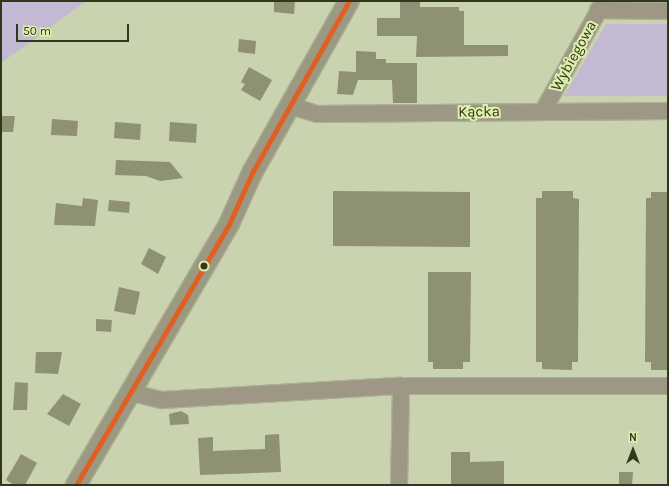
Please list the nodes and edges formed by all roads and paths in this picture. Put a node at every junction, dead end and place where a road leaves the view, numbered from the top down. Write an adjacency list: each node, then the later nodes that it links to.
1 (349, 1): 4 (main road)
2 (601, 6): 3 (street); 5 (street, Wybiegowa)
3 (668, 11)
4 (291, 106): 5 (street, Kącka); 9 (main road)
5 (544, 111): 6 (street, Kącka)
6 (668, 111)
7 (401, 386): 8 (street); 9 (street); 11 (street)
8 (668, 386)
9 (129, 392): 10 (main road)
10 (76, 485)
11 (399, 485)

